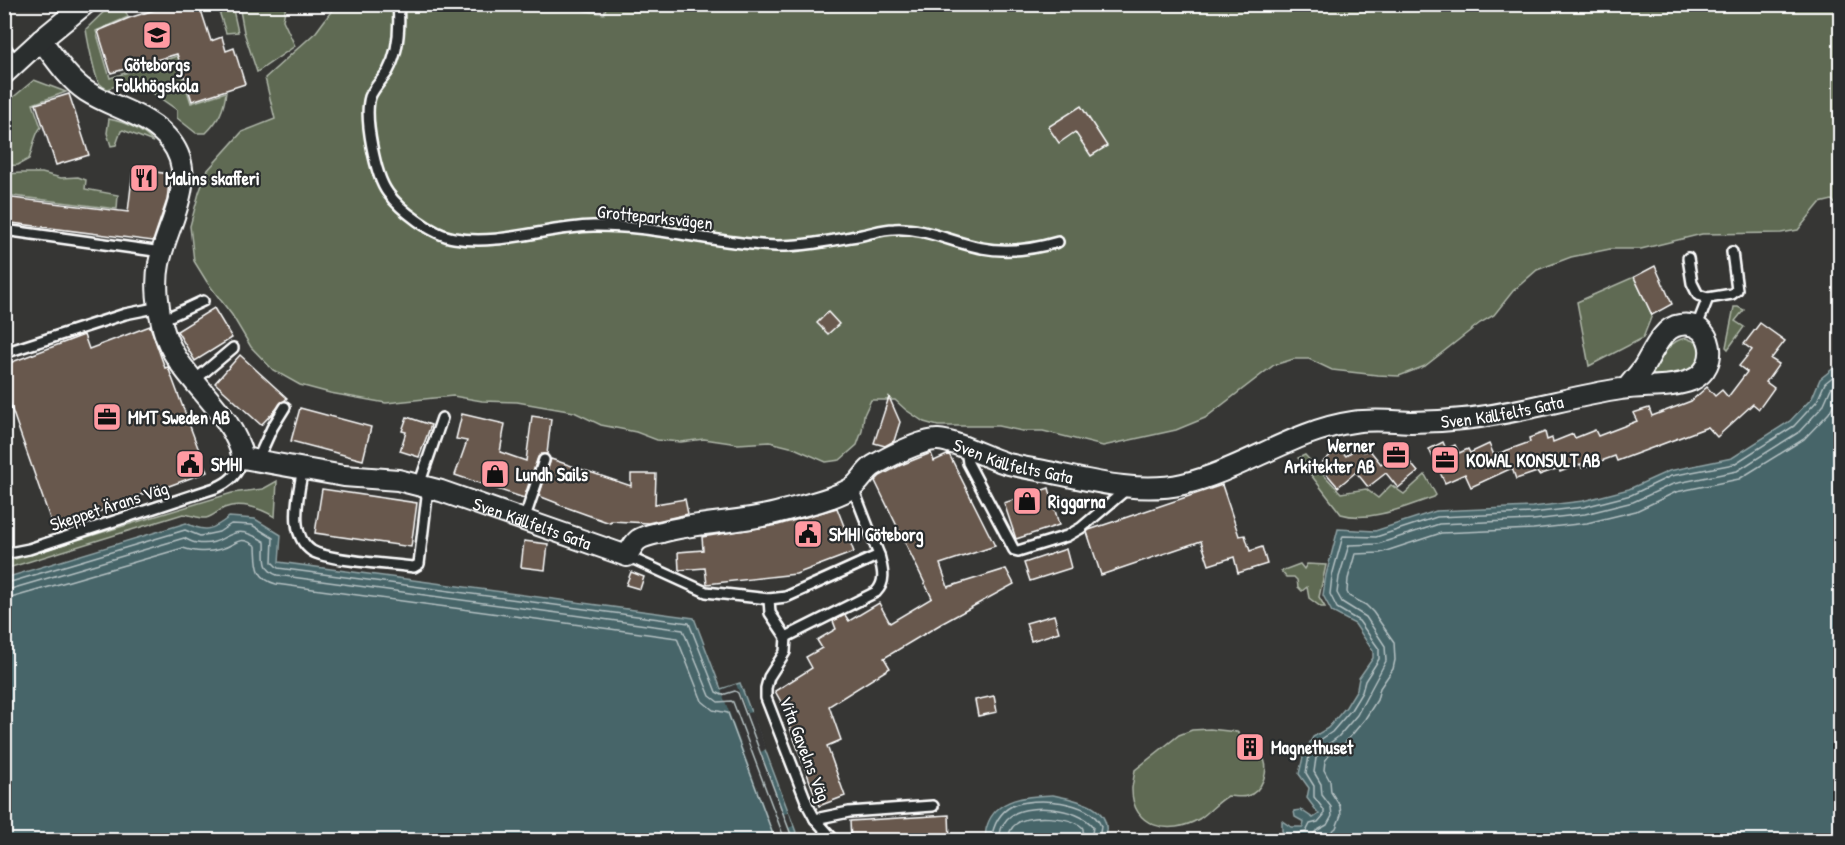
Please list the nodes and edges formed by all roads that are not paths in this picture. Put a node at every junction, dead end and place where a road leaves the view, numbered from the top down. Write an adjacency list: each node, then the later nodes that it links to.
1 (85, 4): 3 (street)
2 (398, 4): 7 (lane, Grotteparksvägen)
3 (41, 40): 5 (street); 8 (street)
4 (4, 46): 5 (lane)
5 (11, 68)
6 (4, 230): 8 (lane)
7 (1058, 242)
8 (162, 252): 13 (street)
9 (1732, 252): 11 (lane)
10 (1688, 258): 11 (lane)
11 (1708, 298): 14 (lane)
12 (203, 301): 13 (lane)
13 (161, 314): 16 (lane); 17 (street)
14 (1697, 326): 18 (street); 18 (street, Sven Källfelts Gata)
15 (233, 348): 17 (lane)
16 (4, 353)
17 (195, 380): 22 (street)
18 (1627, 388): 25 (street, Sven Källfelts Gata)
19 (285, 407): 22 (lane, Skeppet Ärans Väg)
20 (442, 418): 26 (lane)
21 (966, 449): 25 (street, Sven Källfelts Gata); 25 (lane); 27 (street, Sven Källfelts Gata)
22 (250, 459): 24 (street, Sven Källfelts Gata); 29 (lane, Skeppet Ärans Väg)
23 (544, 460): 28 (lane)
24 (303, 468): 26 (street, Sven Källfelts Gata); 26 (lane)
25 (1130, 486)
26 (423, 487): 28 (street, Sven Källfelts Gata)
27 (853, 488): 30 (lane); 31 (street, Sven Källfelts Gata)
28 (524, 520): 31 (street, Sven Källfelts Gata)
29 (4, 554)
30 (879, 555): 32 (lane); 33 (lane)
31 (627, 556): 32 (lane)
32 (769, 599): 33 (lane)
33 (786, 637): 35 (lane, Vita Gavelns Väg)
34 (933, 806): 35 (lane)
35 (815, 819): 36 (lane, Vita Gavelns Väg)
36 (834, 840)

